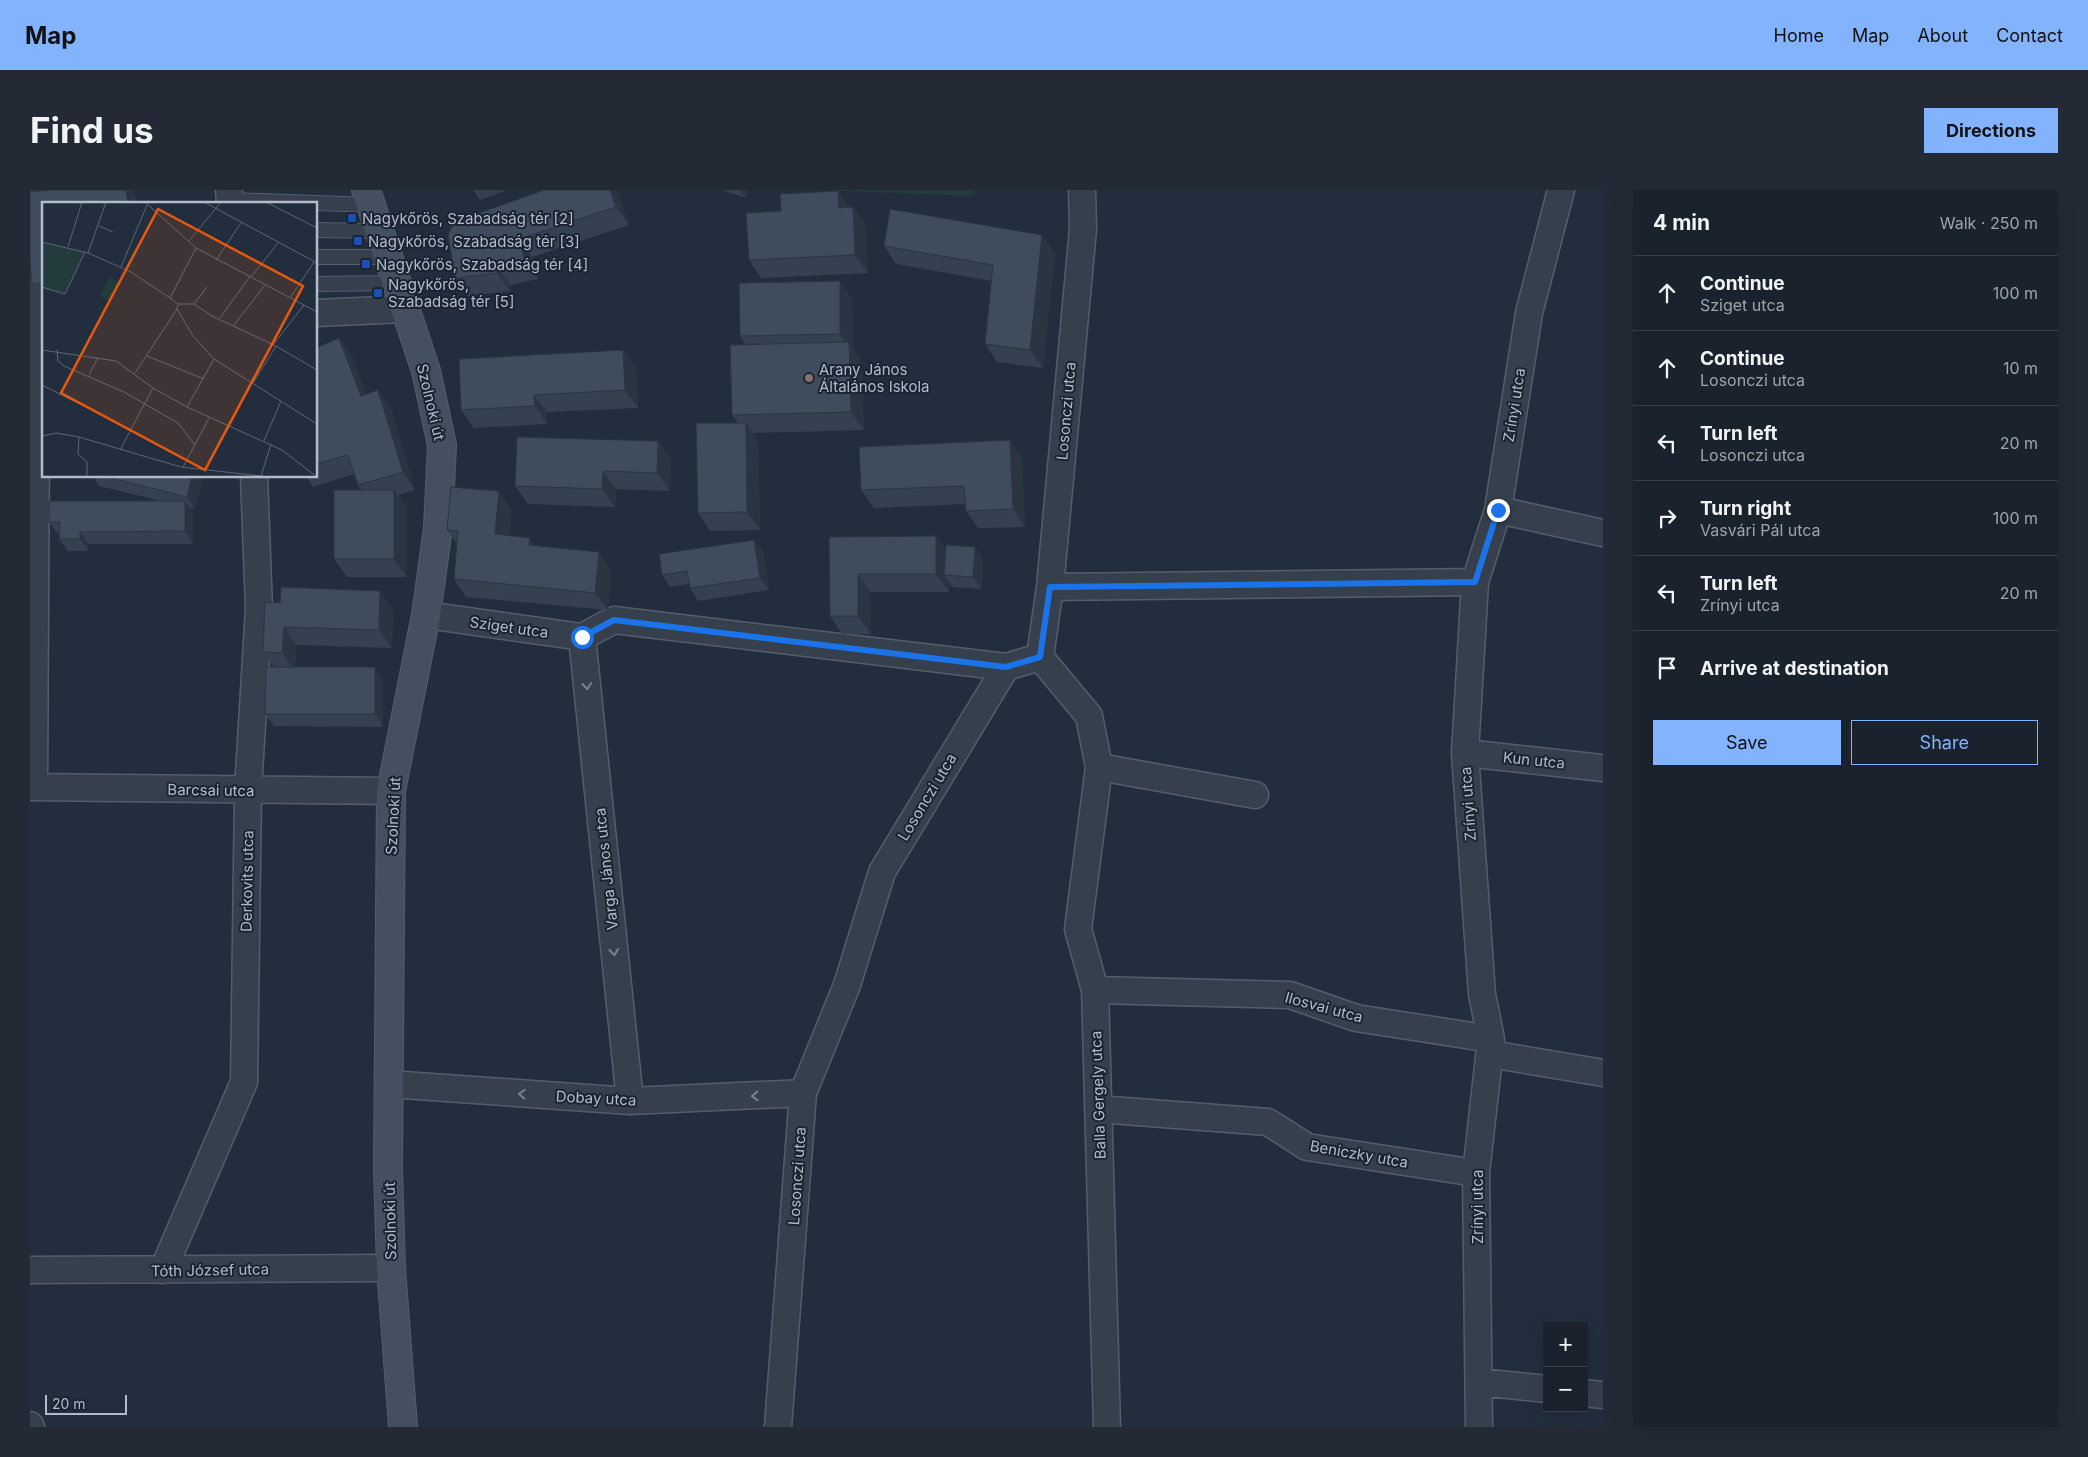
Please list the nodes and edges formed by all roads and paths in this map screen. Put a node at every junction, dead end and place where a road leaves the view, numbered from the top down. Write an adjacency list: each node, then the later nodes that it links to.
1 (30, 190): 26 (street)
2 (1082, 190): 18 (street, Losonczi utca)
3 (1561, 190): 15 (street, Zrínyi utca)
4 (230, 198): 5 (lane)
5 (368, 198): 7 (main road, Szolnoki út)
6 (318, 230): 7 (lane)
7 (379, 231): 9 (main road, Szolnoki út)
8 (318, 257): 9 (lane)
9 (388, 257): 10 (main road, Szolnoki út)
10 (396, 283): 11 (lane); 12 (main road, Szolnoki út)
11 (318, 284)
12 (405, 309): 13 (street); 19 (main road, Szolnoki út)
13 (318, 313)
14 (254, 478): 27 (street, Derkovits utca)
15 (1498, 510): 16 (street); 17 (street, Zrínyi utca)
16 (1603, 533)
17 (1475, 582): 18 (street); 23 (street, Zrínyi utca)
18 (1050, 587): 21 (street, Losonczi utca)
19 (426, 615): 20 (street, Sziget utca); 28 (main road, Szolnoki út)
20 (582, 637): 22 (street); 35 (street, Varga János utca, one-way to 35)
21 (1040, 657): 22 (street); 24 (street, Balla Gergely utca)
22 (1006, 667): 34 (street, Losonczi utca)
23 (1465, 753): 25 (street, Kun utca); 31 (street, Zrínyi utca)
24 (1099, 767): 29 (street); 30 (street, Balla Gergely utca)
25 (1603, 768)
26 (32, 787): 27 (street, Barcsai utca)
27 (248, 790): 28 (street, Barcsai utca); 40 (street, Derkovits utca)
28 (391, 791): 33 (main road, Szolnoki út)
29 (1255, 795)
30 (1095, 990): 31 (street, Ilosvai utca); 36 (street, Balla Gergely utca)
31 (1490, 1047): 32 (street, Ilosvai utca); 37 (street, Zrínyi utca)
32 (1603, 1072)
33 (389, 1084): 35 (street, Dobay utca, one-way to 33); 38 (main road, Szolnoki út)
34 (803, 1093): 35 (street, Dobay utca, one-way to 35); 46 (street, Losonczi utca)
35 (630, 1101)
36 (1098, 1109): 37 (street, Beniczky utca); 47 (street, Balla Gergely utca)
37 (1476, 1173): 41 (street, Zrínyi utca)
38 (391, 1268): 40 (street, Tóth József utca); 45 (main road, Szolnoki út)
39 (30, 1270): 40 (street, Tóth József utca)
40 (163, 1270)
41 (1479, 1382): 42 (street); 48 (street, Zrínyi utca)
42 (1543, 1389)
43 (1588, 1393): 44 (street)
44 (1603, 1395)
45 (403, 1427)
46 (778, 1427)
47 (1107, 1427)
48 (1479, 1427)

